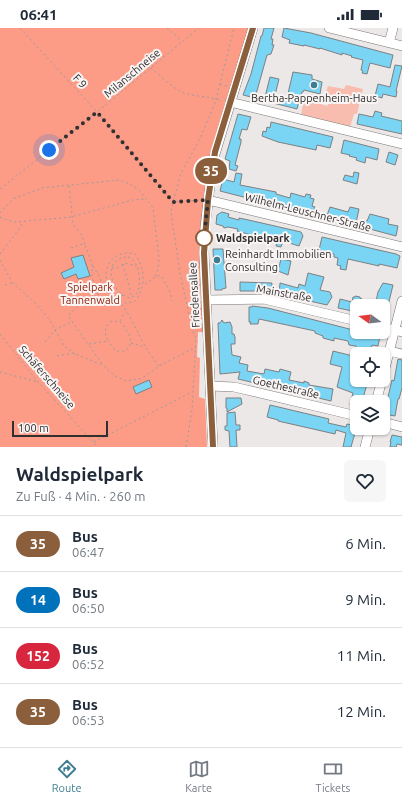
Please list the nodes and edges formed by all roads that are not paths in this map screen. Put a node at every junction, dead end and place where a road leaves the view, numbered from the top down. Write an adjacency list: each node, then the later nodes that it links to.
1 (253, 28): 6 (street, Friedensallee)
2 (329, 28): 4 (street)
3 (393, 28): 4 (street)
4 (390, 43): 5 (street)
5 (402, 46)
6 (230, 102): 7 (street); 8 (street, Friedensallee)
7 (402, 144)
8 (208, 200): 9 (street, Wilhelm-Leuschner-Straße); 10 (street, Friedensallee)
9 (402, 247)
10 (206, 300): 12 (street, Mainstraße); 17 (street, Friedensallee)
11 (402, 301): 13 (street)
12 (350, 319)
13 (398, 331): 14 (street)
14 (390, 349)
15 (390, 351): 16 (street)
16 (402, 354)
17 (210, 386): 18 (street, Goethestraße); 22 (street, Friedensallee)
18 (350, 414)
19 (390, 424): 20 (street)
20 (402, 427)
21 (368, 435): 23 (street)
22 (213, 447)
23 (365, 447)

